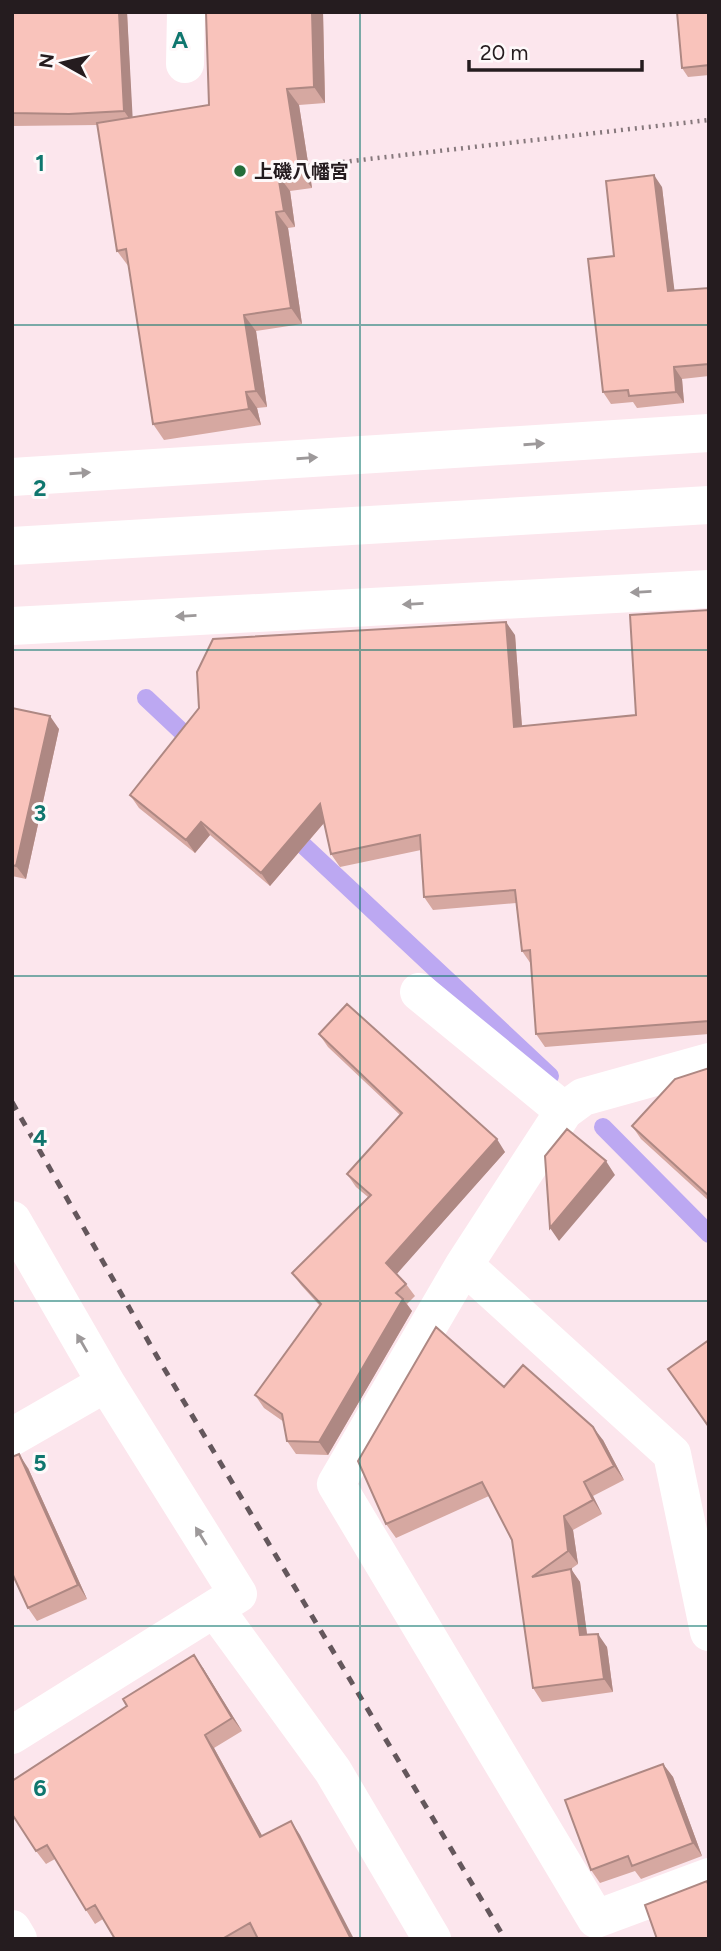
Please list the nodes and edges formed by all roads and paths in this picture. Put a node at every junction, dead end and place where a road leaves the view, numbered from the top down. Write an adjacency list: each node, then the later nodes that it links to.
1 (186, 12): 2 (street)
2 (185, 64)
3 (709, 120): 4 (path)
4 (308, 166)
5 (709, 433): 6 (street, one-way to 5)
6 (12, 477)
7 (709, 505): 8 (street)
8 (12, 546)
9 (709, 589): 10 (street, one-way to 10)
10 (12, 625)
11 (419, 992): 13 (street)
12 (709, 1062): 13 (street)
13 (564, 1111): 15 (street)
14 (12, 1220): 16 (street, one-way to 14)
15 (464, 1265): 19 (street); 21 (street)
16 (106, 1383): 17 (street); 18 (street, one-way to 16)
17 (12, 1437)
18 (226, 1601): 20 (street); 24 (street)
19 (709, 1632)
20 (12, 1735)
21 (709, 1877)
22 (12, 1929): 23 (street)
23 (18, 1939)
24 (432, 1939)

